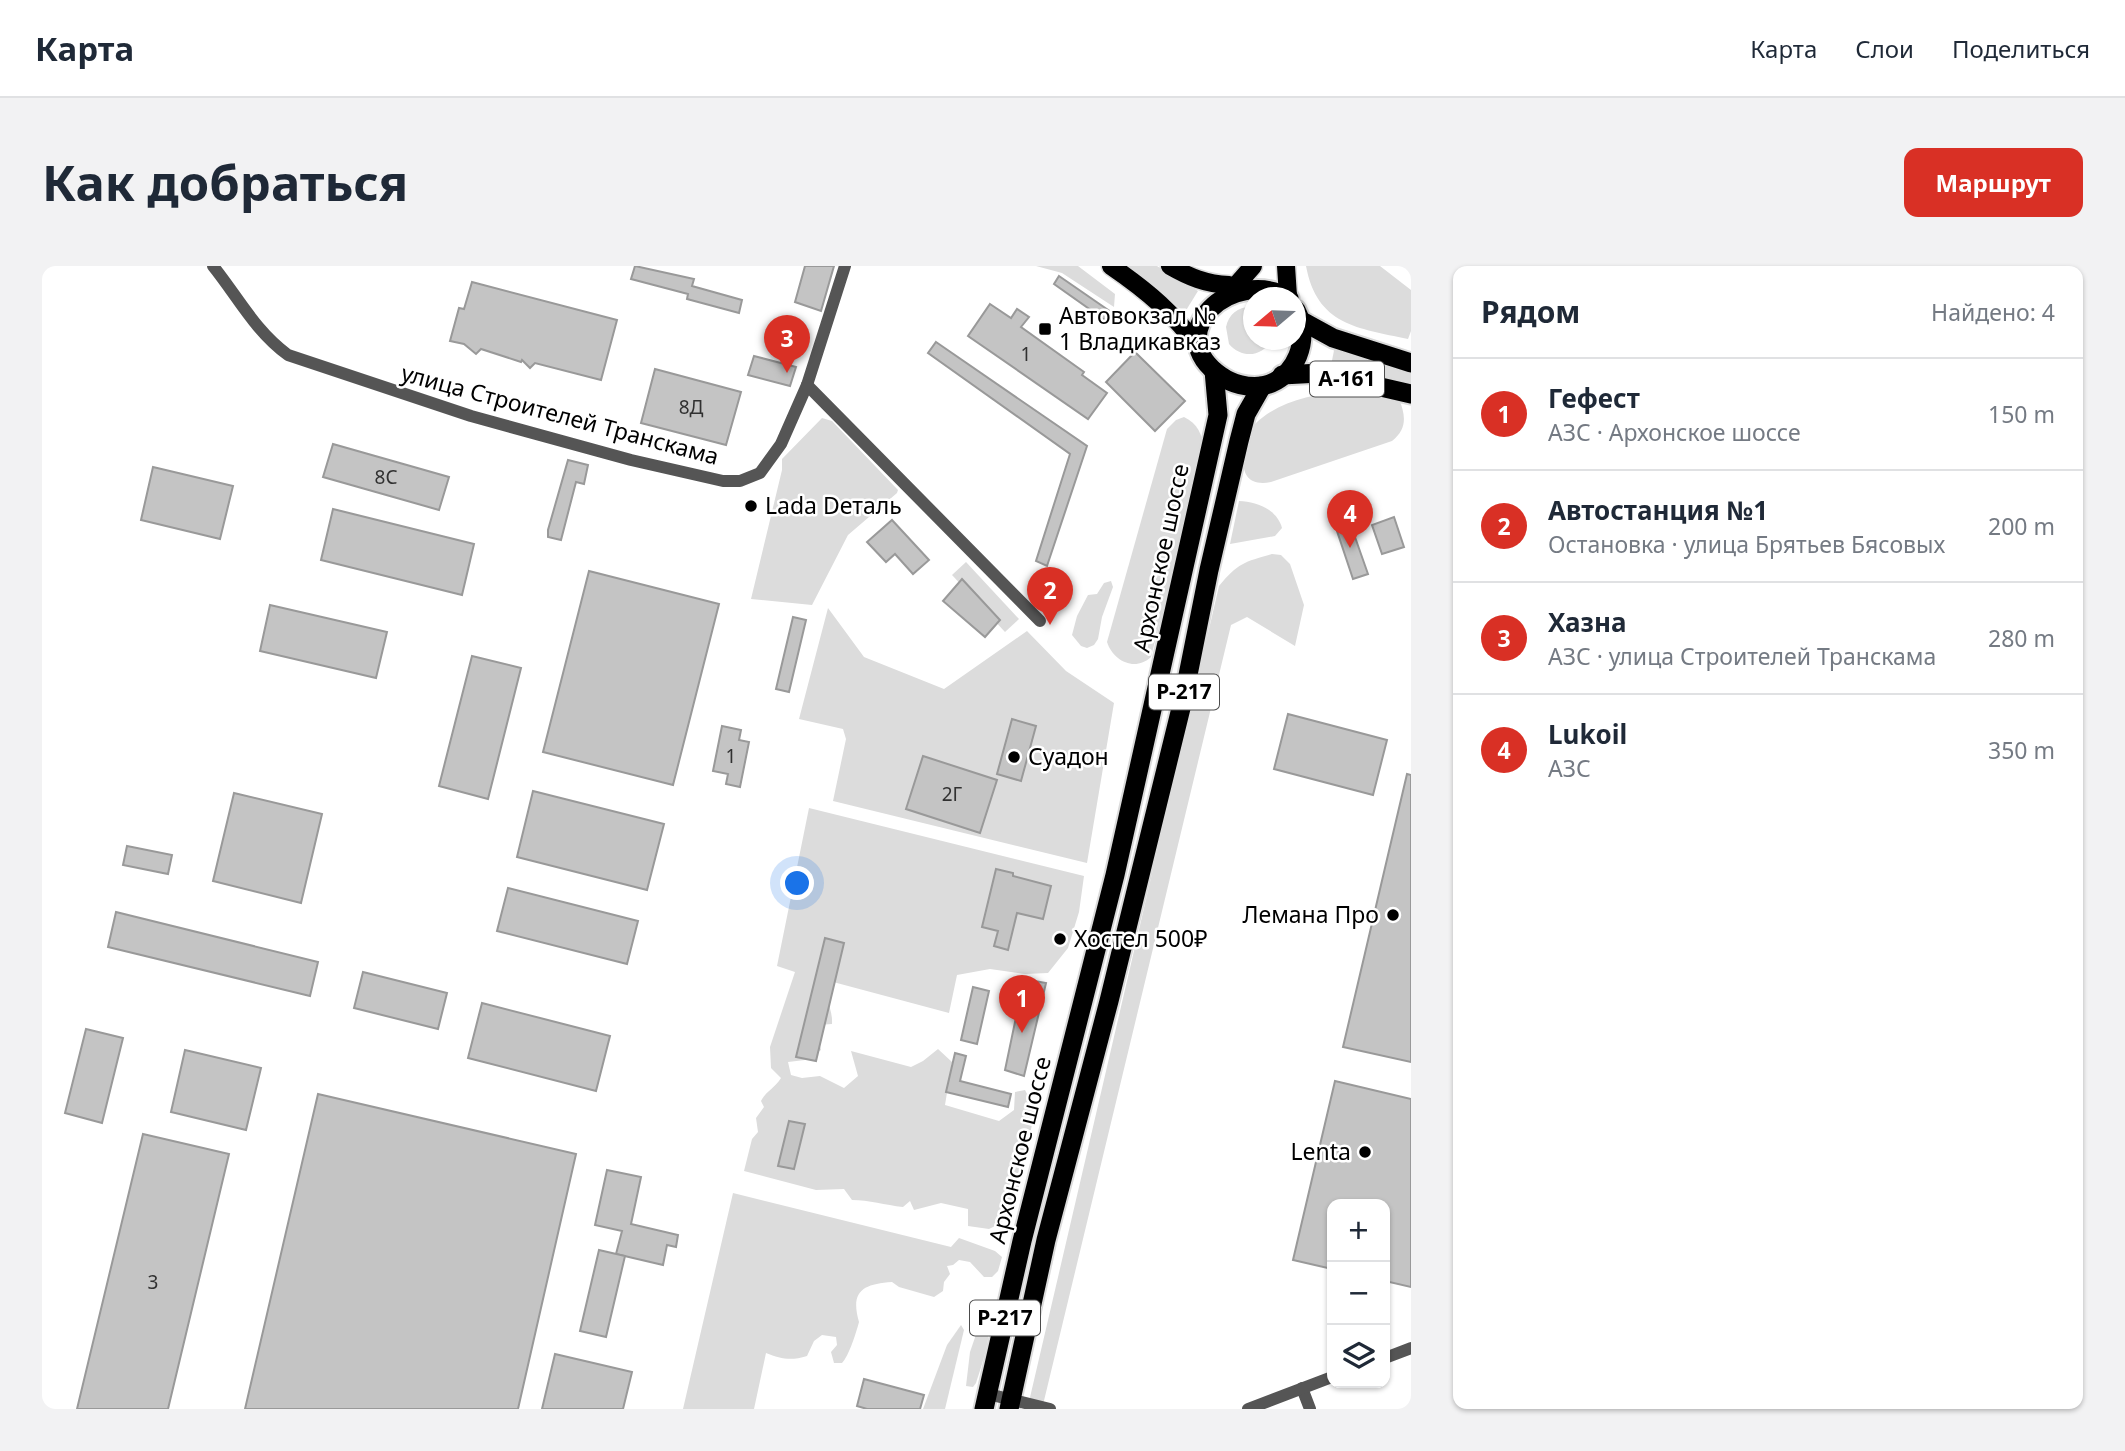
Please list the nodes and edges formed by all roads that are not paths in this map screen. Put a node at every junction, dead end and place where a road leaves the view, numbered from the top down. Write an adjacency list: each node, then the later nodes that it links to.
1 (213, 266): 16 (street, улица Строителей Транскама)
2 (845, 266): 16 (street, улица Строителей Транскама)
3 (1111, 266): 11 (main road)
4 (1170, 266): 7 (main road)
5 (1253, 266): 7 (main road)
6 (1286, 266): 9 (main road)
7 (1234, 284): 8 (highway); 11 (highway)
8 (1276, 287)
9 (1290, 287)
10 (1306, 316): 13 (highway, А-161)
11 (1201, 350): 14 (highway)
12 (1300, 350): 15 (highway)
13 (1411, 362)
14 (1214, 371): 17 (highway); 24 (highway, Архонское шоссе / Р-217)
15 (1282, 375): 17 (highway); 18 (highway, А-161)
16 (807, 385): 19 (street)
17 (1262, 386): 25 (highway, Архонское шоссе / Р-217)
18 (1411, 394)
19 (1040, 621)
20 (1411, 1348): 21 (street)
21 (1390, 1356)
22 (1327, 1379): 23 (street)
23 (1302, 1388): 27 (street); 28 (street)
24 (986, 1402): 25 (street)
25 (1010, 1404): 26 (street)
26 (1050, 1409)
27 (1248, 1409)
28 (1310, 1409)

